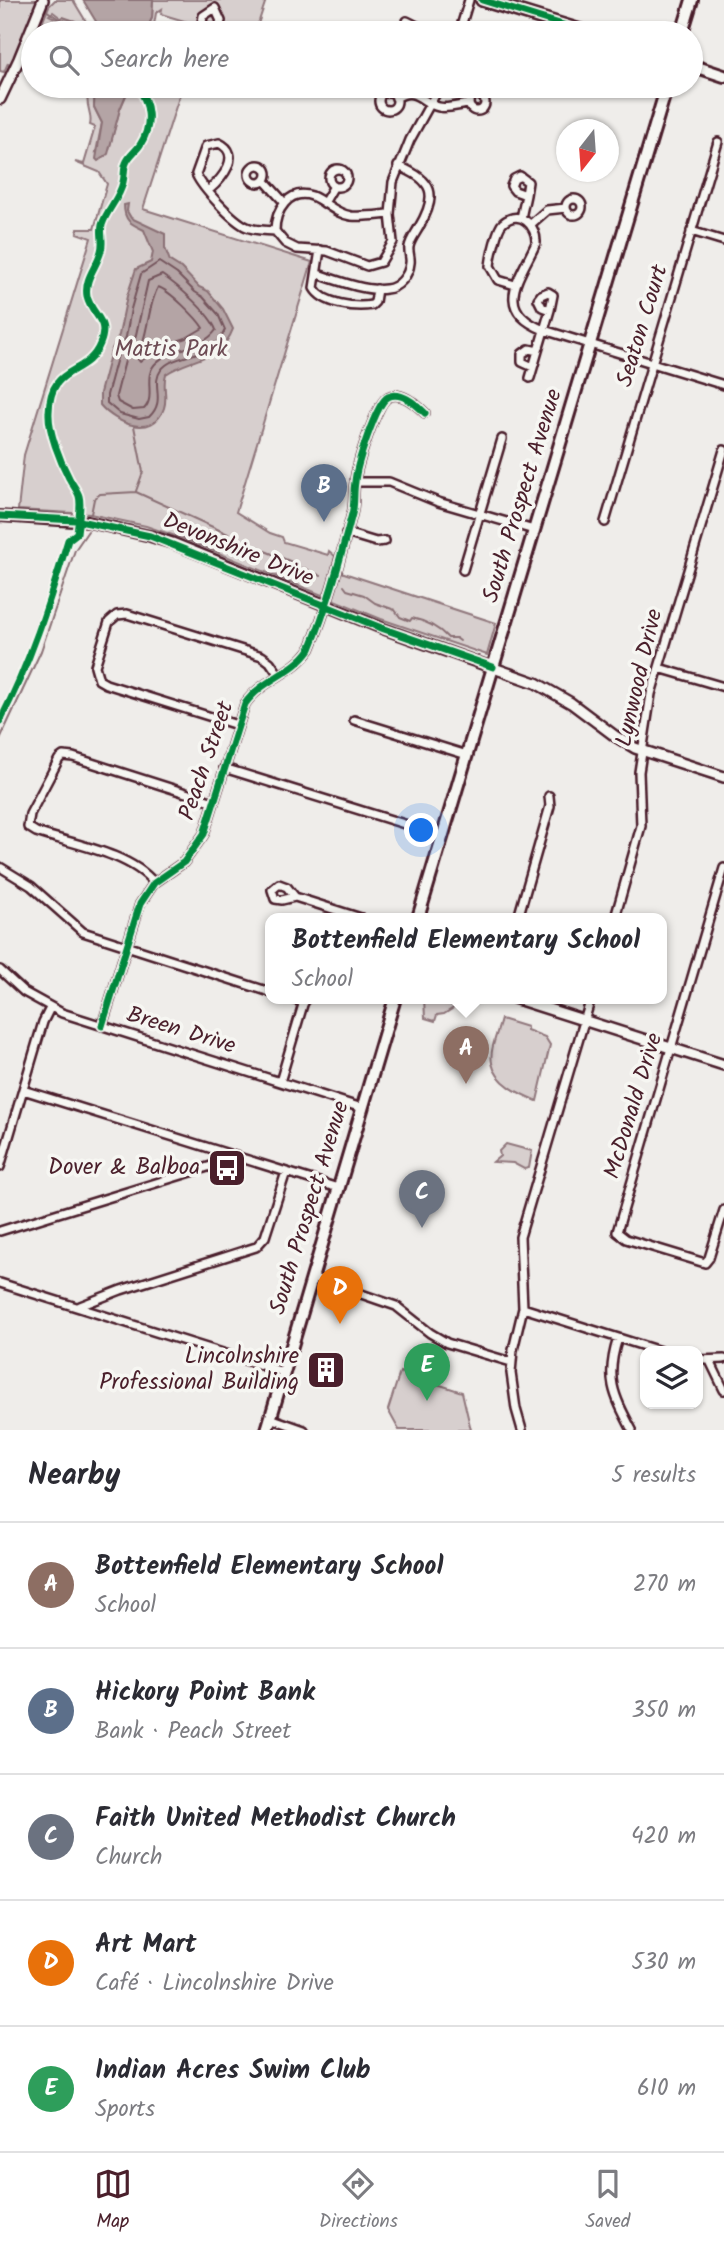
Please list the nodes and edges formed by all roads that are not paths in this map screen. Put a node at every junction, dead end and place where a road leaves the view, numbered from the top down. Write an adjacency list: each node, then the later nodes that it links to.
1 (469, 0): 6 (street)
2 (482, 0): 7 (main road)
3 (692, 0): 8 (main road)
4 (43, 1): 5 (street)
5 (34, 21)
6 (462, 21)
7 (550, 21)
8 (686, 21)
9 (21, 51): 15 (street)
10 (703, 69): 11 (main road)
11 (724, 75)
12 (421, 98): 16 (street)
13 (433, 98): 16 (street)
14 (663, 98): 41 (main road, South Prospect Avenue)
15 (0, 99)
16 (430, 103): 17 (street); 19 (street)
17 (468, 104)
18 (718, 142): 31 (street, Seaton Court)
19 (398, 166): 27 (street); 34 (street)
20 (265, 181): 24 (street)
21 (334, 186): 25 (street)
22 (209, 190): 22 (street); 30 (street)
23 (526, 195): 28 (street)
24 (284, 202): 25 (street); 30 (street)
25 (324, 203): 27 (street)
26 (566, 208): 29 (street)
27 (390, 214): 33 (street)
28 (521, 219): 29 (street); 37 (street)
29 (531, 223): 37 (street)
30 (275, 231): 35 (street)
31 (691, 231): 32 (street); 43 (street, Seaton Court)
32 (724, 241)
33 (393, 242): 34 (street); 35 (street)
34 (409, 247): 38 (street)
35 (320, 250): 36 (street)
36 (318, 274): 38 (street); 38 (street)
37 (515, 285): 40 (street)
38 (377, 289)
39 (550, 310): 40 (street)
40 (544, 330): 41 (street); 42 (street)
41 (590, 345): 43 (street); 54 (main road, South Prospect Avenue)
42 (538, 351): 44 (street); 44 (street)
43 (652, 363): 46 (street); 53 (street, Seaton Court)
44 (533, 367): 45 (street)
45 (530, 378)
46 (724, 385)
47 (425, 413): 50 (street, Peach Street)
48 (502, 439): 51 (street)
49 (724, 450): 60 (street, Lynwood Drive)
50 (355, 482): 51 (street); 55 (street, Peach Street)
51 (479, 514): 54 (street); 57 (street)
52 (0, 516): 58 (street, Devonshire Drive)
53 (605, 522)
54 (534, 530): 59 (main road, South Prospect Avenue)
55 (346, 533): 56 (street); 58 (street, Peach Street)
56 (385, 541)
57 (463, 570)
58 (324, 606): 59 (street, Devonshire Drive); 61 (street, Peach Street)
59 (493, 667): 65 (street, Devonshire Drive); 66 (main road, South Prospect Avenue)
60 (659, 668): 62 (street); 65 (street, Lynwood Drive)
61 (279, 675): 64 (street, Peach Street); 64 (street)
62 (724, 687)
63 (354, 720): 66 (street)
64 (237, 725): 67 (street, Peach Street)
65 (642, 751): 68 (street, Devonshire Drive); 79 (street, Lynwood Drive)
66 (467, 755): 71 (main road, South Prospect Avenue)
67 (224, 768): 70 (street, Peach Street); 71 (street)
68 (724, 777)
69 (549, 796): 78 (street)
70 (214, 802): 74 (street, Peach Street); 74 (street)
71 (443, 836): 77 (main road, South Prospect Avenue)
72 (0, 867): 80 (street)
73 (724, 868): 90 (street, McDonald Drive)
74 (154, 883): 80 (street, Peach Street)
75 (295, 897): 76 (street)
76 (345, 913)
77 (420, 913)
78 (519, 913)
79 (616, 913)
80 (126, 948): 82 (street); 89 (street, Peach Street)
81 (0, 970): 87 (street, Breen Drive)
82 (265, 990)
83 (304, 1004): 92 (street)
84 (393, 1004): 94 (main road, South Prospect Avenue)
85 (532, 1004): 88 (street)
86 (589, 1004): 88 (street)
87 (51, 1008): 89 (street, Breen Drive); 93 (street)
88 (584, 1021): 90 (street); 104 (street)
89 (102, 1026): 92 (street, Breen Drive)
90 (671, 1048): 91 (street); 99 (street, McDonald Drive)
91 (724, 1065)
92 (280, 1082): 94 (street, Breen Drive)
93 (23, 1090): 95 (street); 96 (street)
94 (362, 1108): 98 (main road, South Prospect Avenue)
95 (239, 1157): 97 (street); 100 (street)
96 (0, 1167)
97 (286, 1172): 98 (street); 103 (street)
98 (338, 1188): 101 (main road, South Prospect Avenue)
99 (724, 1210)
100 (0, 1231)
101 (312, 1278): 110 (street); 111 (main road, South Prospect Avenue)
102 (0, 1283): 103 (street)
103 (79, 1306): 111 (street)
104 (523, 1308): 105 (street); 110 (street)
105 (618, 1338): 106 (street); 117 (street)
106 (644, 1346)
107 (724, 1359): 109 (street)
108 (703, 1360): 109 (street)
109 (710, 1360): 112 (street)
110 (511, 1362): 116 (street)
111 (283, 1372): 113 (main road, South Prospect Avenue)
112 (724, 1390)
113 (270, 1418): 114 (main road, South Prospect Avenue); 115 (street)
114 (267, 1430)
115 (303, 1430)
116 (522, 1430)
117 (632, 1430)

